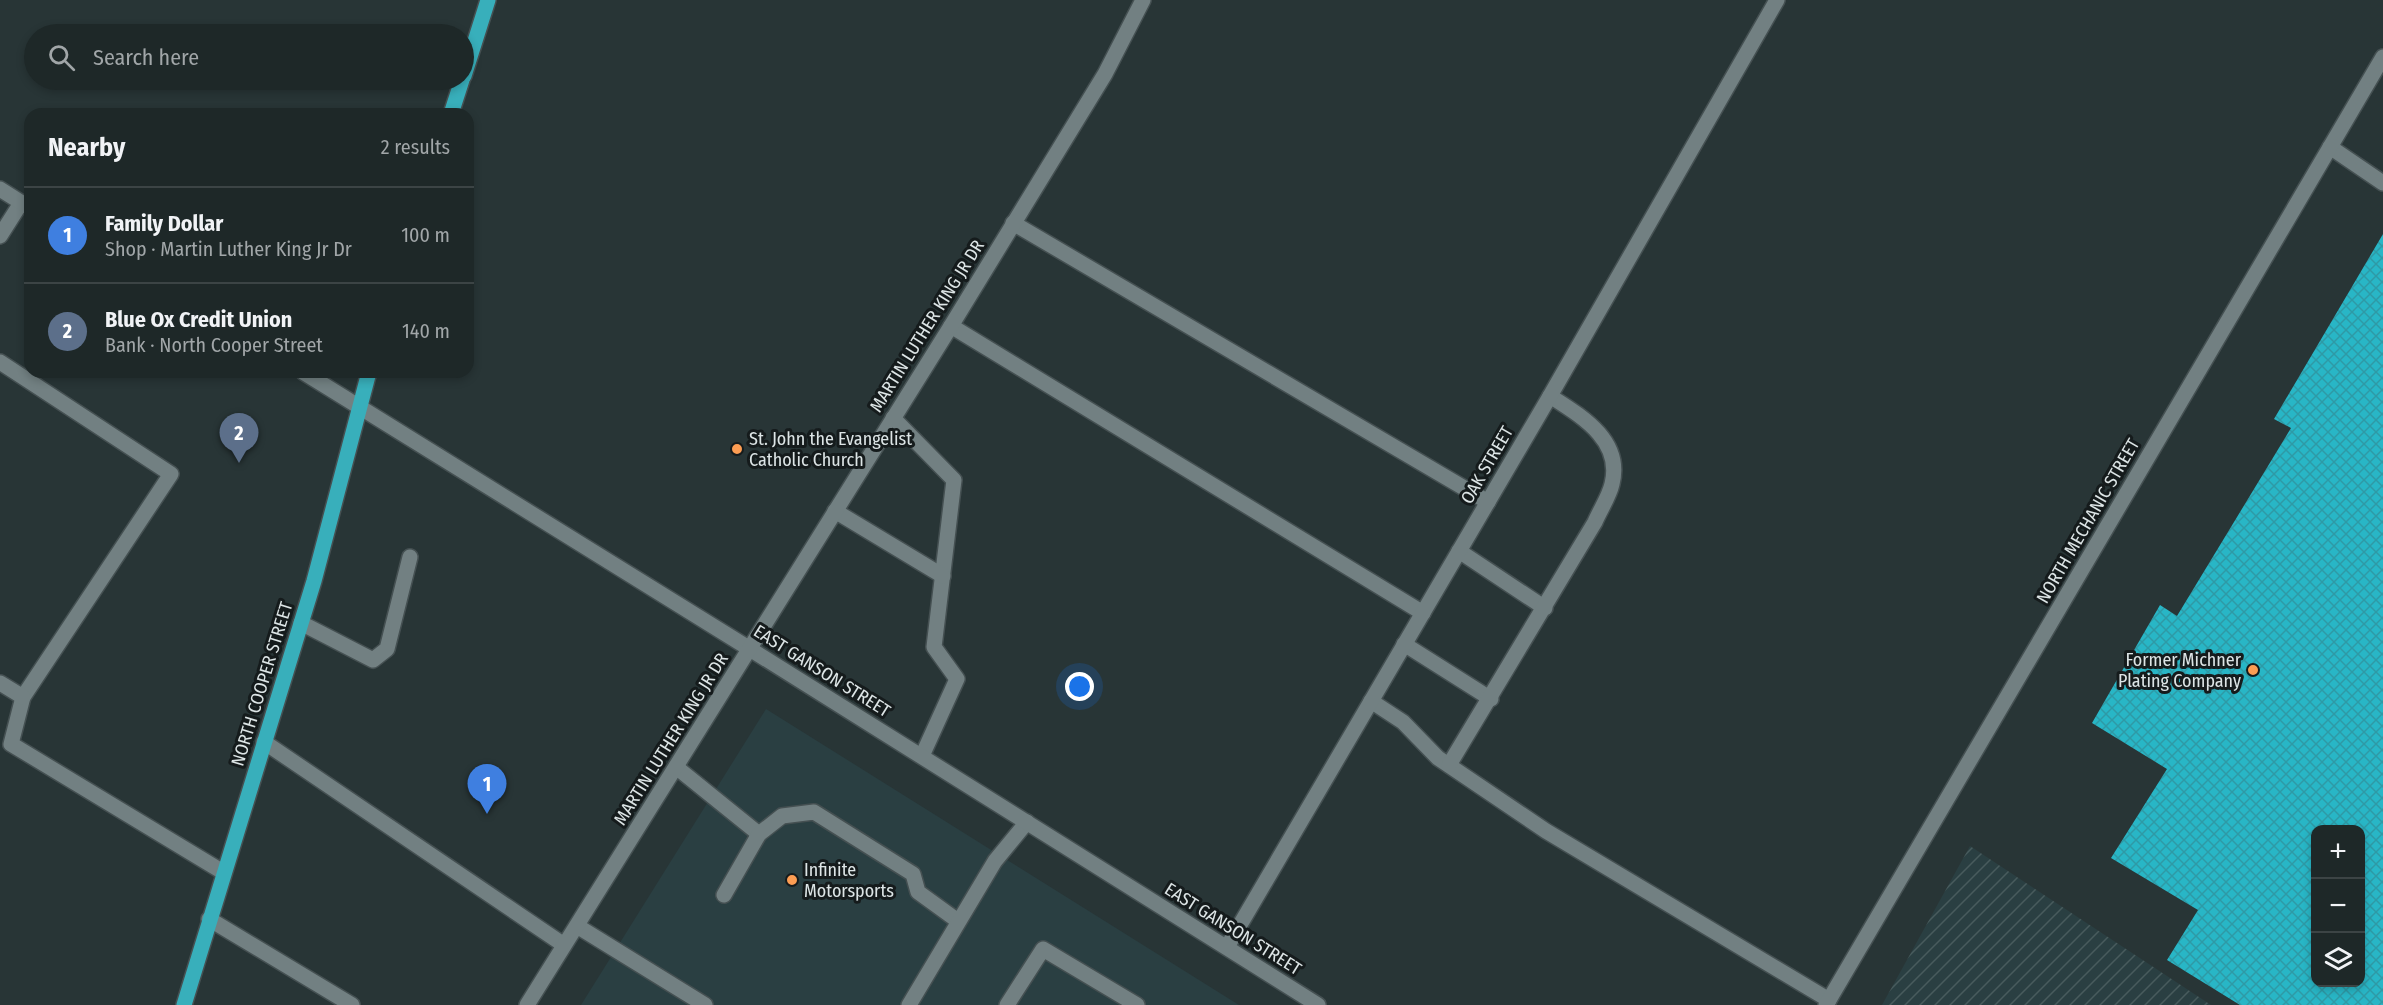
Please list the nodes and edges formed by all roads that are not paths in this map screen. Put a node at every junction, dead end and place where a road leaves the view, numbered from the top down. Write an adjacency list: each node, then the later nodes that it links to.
1 (488, 0): 4 (main road)
2 (1143, 0): 13 (street, MARTIN LUTHER KING JR DR)
3 (1777, 0): 21 (street, OAK STREET)
4 (474, 44)
5 (2383, 57): 8 (street, NORTH MECHANIC STREET)
6 (459, 90): 7 (main road)
7 (453, 108)
8 (2330, 147): 9 (street); 51 (street, NORTH MECHANIC STREET)
9 (2383, 183)
10 (0, 189): 11 (street)
11 (24, 204)
12 (24, 207): 14 (street)
13 (1013, 223): 15 (street, MARTIN LUTHER KING JR DR); 24 (street)
14 (0, 236)
15 (951, 326): 23 (street, MARTIN LUTHER KING JR DR); 30 (street)
16 (0, 362): 18 (street)
17 (24, 378): 35 (street)
18 (24, 378)
19 (313, 378): 22 (street, EAST GANSON STREET)
20 (367, 378): 22 (main road, NORTH COOPER STREET)
21 (1550, 396): 24 (street, OAK STREET); 29 (street)
22 (358, 405): 31 (main road, NORTH COOPER STREET); 33 (street, EAST GANSON STREET)
23 (893, 418): 25 (street, MARTIN LUTHER KING JR DR); 28 (street)
24 (1488, 502): 26 (street, OAK STREET)
25 (835, 511): 28 (street); 33 (street, MARTIN LUTHER KING JR DR)
26 (1459, 551): 29 (street); 30 (street, OAK STREET)
27 (410, 556): 31 (street)
28 (943, 576): 39 (street)
29 (1545, 608): 36 (street)
30 (1423, 612): 32 (street, OAK STREET)
31 (301, 623): 38 (main road, NORTH COOPER STREET)
32 (1404, 644): 36 (street); 37 (street, OAK STREET)
33 (750, 649): 39 (street, EAST GANSON STREET); 41 (street, MARTIN LUTHER KING JR DR)
34 (0, 683): 35 (street)
35 (22, 697): 44 (street)
36 (1491, 699): 40 (street)
37 (1371, 701): 40 (street); 50 (street, OAK STREET)
38 (264, 742): 44 (main road, NORTH COOPER STREET); 49 (street)
39 (922, 756): 42 (street, EAST GANSON STREET)
40 (1449, 765): 51 (street)
41 (676, 767): 43 (street); 48 (street, MARTIN LUTHER KING JR DR)
42 (1027, 822): 47 (street); 50 (street, EAST GANSON STREET)
43 (759, 834): 45 (street); 47 (street)
44 (223, 872): 46 (main road, NORTH COOPER STREET)
45 (724, 895)
46 (209, 919): 52 (main road, NORTH COOPER STREET); 53 (street)
47 (958, 921): 56 (street)
48 (577, 926): 49 (street, MARTIN LUTHER KING JR DR); 55 (street)
49 (564, 945): 54 (street, MARTIN LUTHER KING JR DR)
50 (1227, 947): 59 (street, EAST GANSON STREET)
51 (1828, 1003)
52 (184, 1005)
53 (352, 1005)
54 (527, 1005)
55 (705, 1005)
56 (910, 1005)
57 (1007, 1005): 58 (street)
58 (1137, 1005)
59 (1318, 1005)

